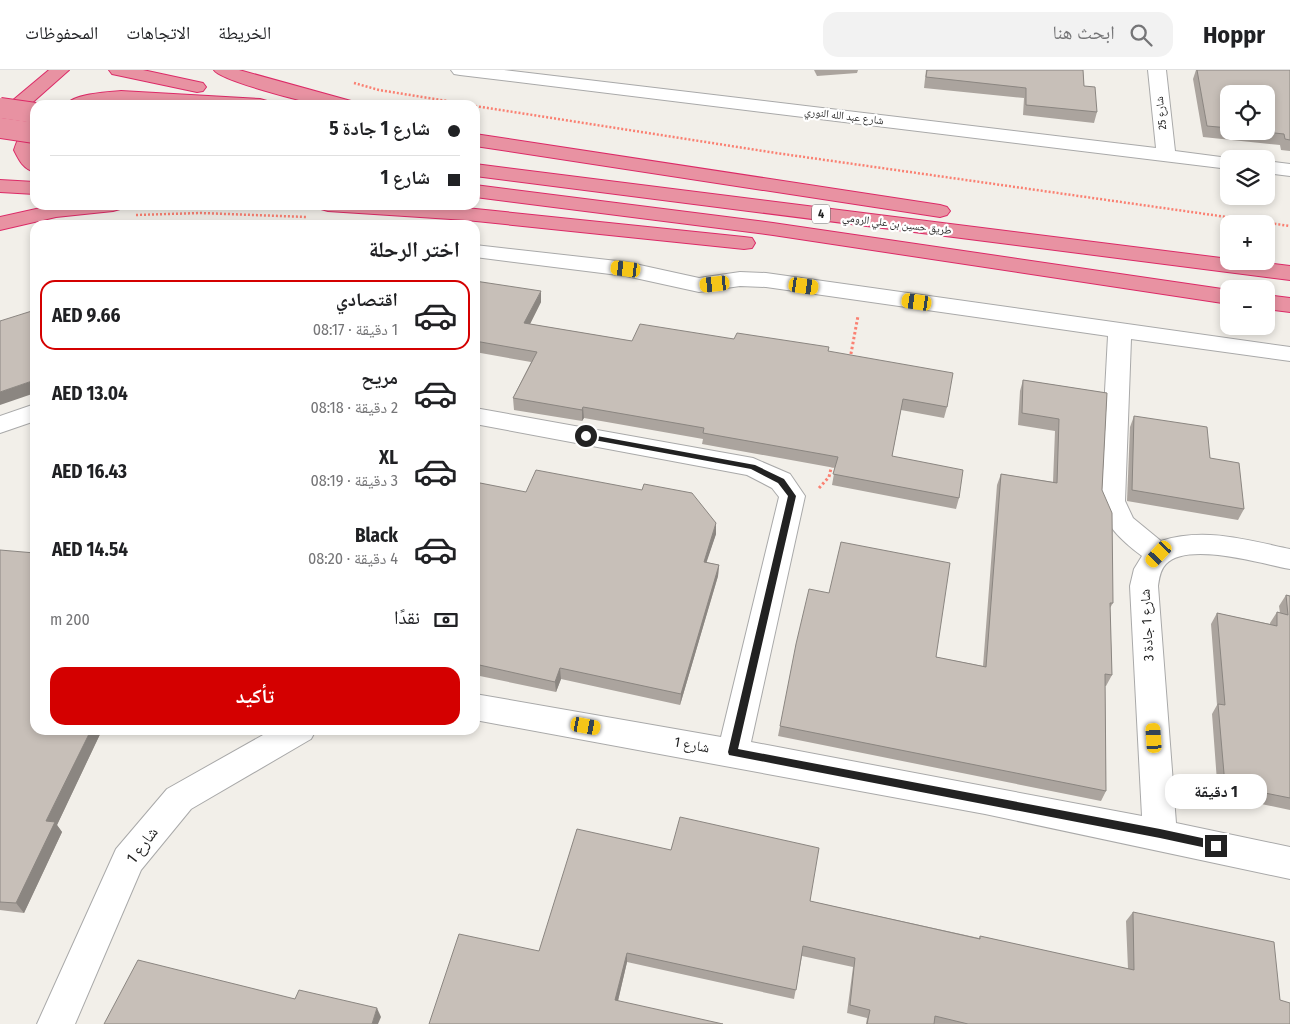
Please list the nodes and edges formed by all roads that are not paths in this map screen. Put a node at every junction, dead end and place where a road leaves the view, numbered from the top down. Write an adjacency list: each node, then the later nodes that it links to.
1 (60, 70): 12 (highway)
2 (118, 70): 8 (highway)
3 (223, 70): 9 (highway)
4 (460, 70): 18 (street, شارع عبد الله النوري)
5 (1156, 70): 18 (street, شارع 25)
6 (92, 100): 7 (highway)
7 (183, 100)
8 (258, 100)
9 (325, 100)
10 (0, 108): 11 (highway, bridge)
11 (30, 112)
12 (0, 121)
13 (0, 128): 14 (highway, bridge)
14 (30, 131)
15 (480, 134): 19 (highway)
16 (30, 136): 20 (highway)
17 (480, 141): 19 (highway)
18 (1166, 155): 21 (street, شارع عبد الله النوري)
19 (584, 156): 32 (highway)
20 (30, 161)
21 (1220, 162)
22 (1275, 168): 23 (street)
23 (1290, 170)
24 (480, 171): 32 (highway, طريق حسين بن علي الرومي / 4)
25 (0, 186): 26 (highway)
26 (30, 188)
27 (480, 192): 33 (highway, طريق حسين بن علي الرومي / 4)
28 (71, 210): 30 (highway)
29 (320, 211): 33 (highway)
30 (0, 224)
31 (480, 252): 38 (street)
32 (1167, 258): 34 (highway, طريق حسين بن علي الرومي / 4)
33 (1042, 270): 35 (highway, طريق حسين بن علي الرومي / 4)
34 (1290, 273)
35 (1220, 296)
36 (1275, 304): 37 (highway)
37 (1290, 306)
38 (1120, 330): 39 (street); 43 (street)
39 (1290, 354)
40 (30, 414): 42 (street)
41 (480, 417): 47 (street)
42 (0, 426)
43 (1159, 554): 44 (street); 48 (street, شارع 1 جادة 3)
44 (1290, 559)
45 (480, 708): 47 (street, شارع 1)
46 (291, 735): 50 (street, شارع 1)
47 (733, 752): 48 (street, شارع 1)
48 (1160, 833): 49 (street, شارع 1)
49 (1290, 862)
50 (56, 1024)

